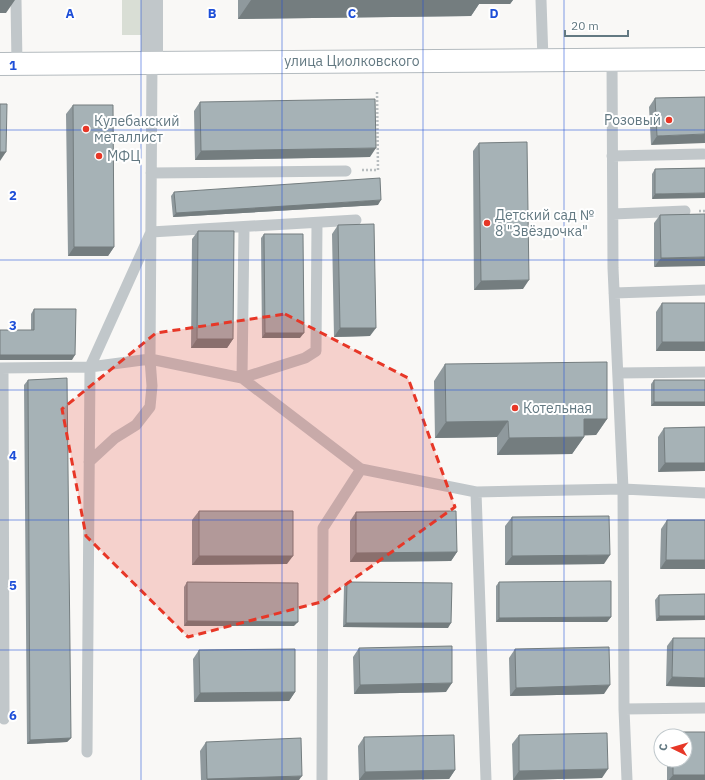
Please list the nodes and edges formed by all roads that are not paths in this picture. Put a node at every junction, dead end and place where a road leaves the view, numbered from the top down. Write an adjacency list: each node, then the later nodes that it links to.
1 (16, 0): 8 (lane)
2 (152, 0): 7 (street)
3 (541, 0): 5 (lane)
4 (705, 59): 6 (street, улица Циолковского)
5 (543, 60): 6 (street, улица Циолковского); 7 (street, улица Циолковского)
6 (612, 60): 10 (lane)
7 (152, 62): 8 (street, улица Циолковского); 12 (lane)
8 (8, 64)
9 (703, 154): 10 (lane)
10 (612, 156): 14 (lane)
11 (346, 171): 12 (lane)
12 (151, 173): 18 (lane)
13 (685, 212): 14 (lane)
14 (613, 214): 20 (lane)
15 (356, 220): 16 (lane)
16 (317, 223): 17 (lane); 26 (lane)
17 (244, 227): 18 (lane); 26 (lane)
18 (151, 232): 21 (lane); 22 (lane)
19 (705, 290): 20 (lane)
20 (614, 293): 25 (lane)
21 (150, 359): 22 (lane); 26 (lane); 27 (lane)
22 (90, 367): 23 (lane); 27 (lane)
23 (2, 368): 34 (lane)
24 (705, 372): 25 (lane)
25 (618, 373): 29 (lane)
26 (242, 378): 28 (lane)
27 (89, 462): 35 (lane)
28 (361, 469): 30 (lane); 36 (lane)
29 (623, 489): 30 (lane); 31 (lane); 33 (lane)
30 (476, 492): 37 (lane)
31 (705, 493)
32 (705, 708): 33 (lane)
33 (624, 709): 38 (lane)
34 (4, 719)
35 (87, 752)
36 (322, 780)
37 (486, 780)
38 (627, 780)

